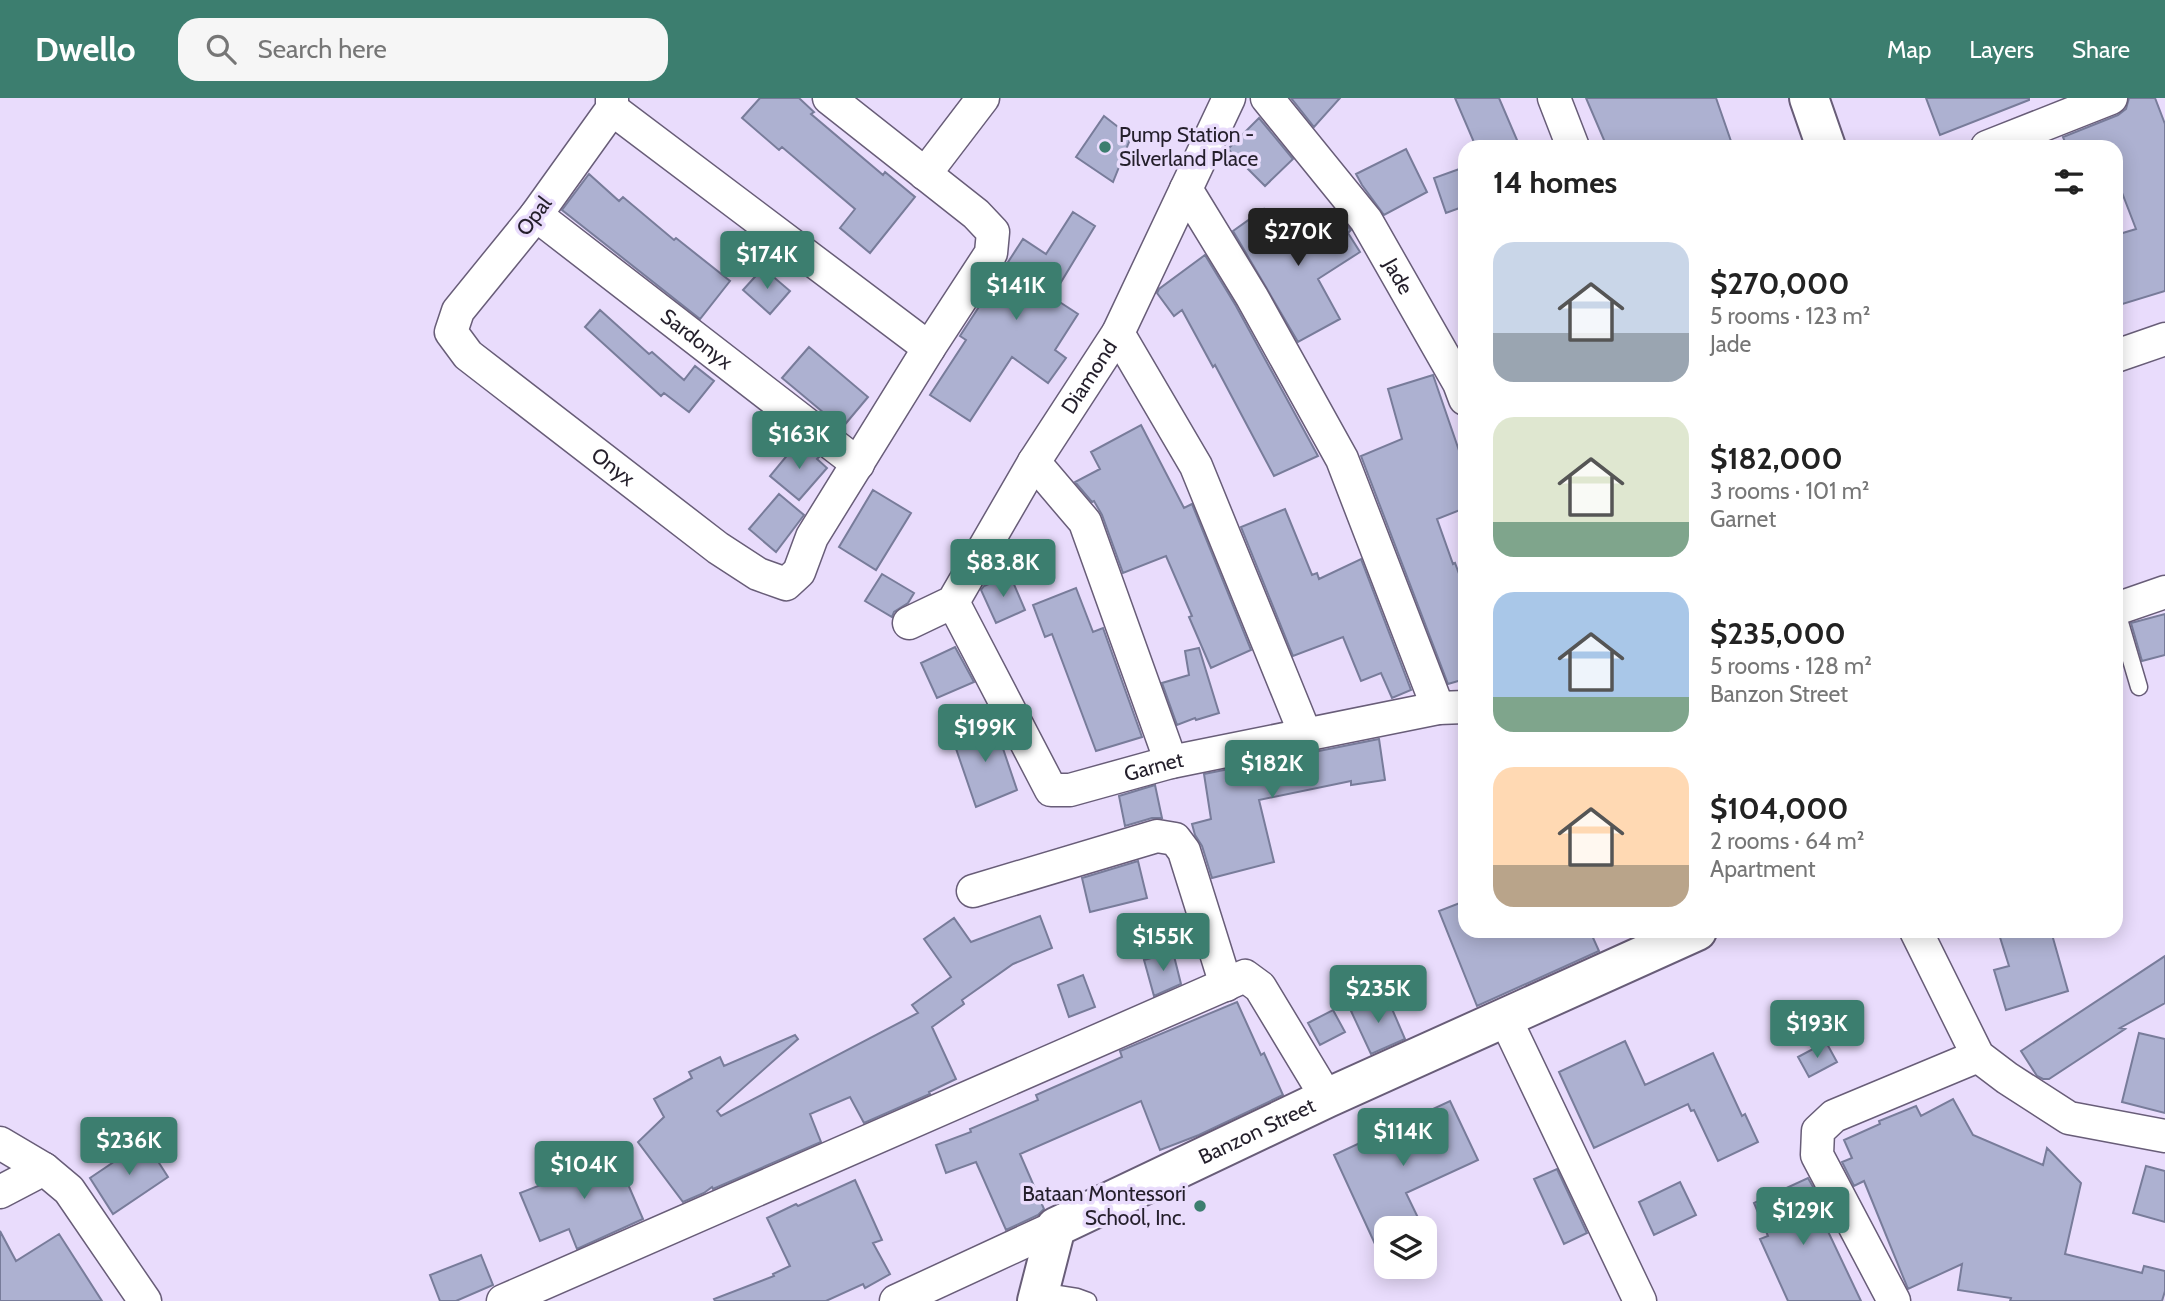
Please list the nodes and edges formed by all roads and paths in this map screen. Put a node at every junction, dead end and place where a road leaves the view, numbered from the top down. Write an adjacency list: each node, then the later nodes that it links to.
1 (830, 98): 12 (street)
2 (983, 98): 12 (street)
3 (1229, 98): 13 (street, Diamond)
4 (1267, 98): 20 (street, Jade)
5 (1554, 98): 9 (street)
6 (1809, 98): 10 (street)
7 (2111, 98): 11 (street)
8 (612, 103): 14 (street, Opal); 18 (street)
9 (1570, 140)
10 (1824, 140)
11 (2005, 140)
12 (925, 174): 18 (street)
13 (1186, 189): 16 (street, Diamond); 29 (street)
14 (536, 215): 15 (street, Opal); 22 (street, Sardonyx)
15 (451, 332): 22 (street, Onyx)
16 (1118, 332): 21 (street, Diamond); 30 (street)
17 (2165, 339): 19 (street)
18 (929, 348): 22 (street)
19 (2123, 354)
20 (1458, 381)
21 (1034, 463): 24 (street, Diamond); 31 (street)
22 (858, 464)
23 (2165, 592): 25 (street)
24 (953, 602): 26 (street); 31 (street, Garnet)
25 (2123, 607)
26 (909, 624)
27 (2123, 633): 28 (lane)
28 (2139, 687)
29 (1452, 708): 30 (street, Garnet)
30 (1306, 736): 31 (street, Garnet)
31 (1171, 762)
32 (973, 891): 35 (street)
33 (1682, 938): 36 (street, Banzon Street)
34 (1919, 938): 37 (street)
35 (1226, 985): 38 (street); 46 (street)
36 (1505, 1018): 38 (street, Banzon Street); 49 (street)
37 (1978, 1056): 39 (street); 50 (street)
38 (1327, 1098): 43 (street, Banzon Street)
39 (2165, 1136)
40 (0, 1143): 41 (street)
41 (44, 1169): 42 (street); 45 (street)
42 (0, 1192)
43 (1056, 1227): 44 (street); 47 (street, Banzon Street)
44 (1038, 1296): 48 (lane)
45 (145, 1301)
46 (503, 1301)
47 (896, 1301)
48 (1088, 1301)
49 (1640, 1301)
50 (1894, 1301)

